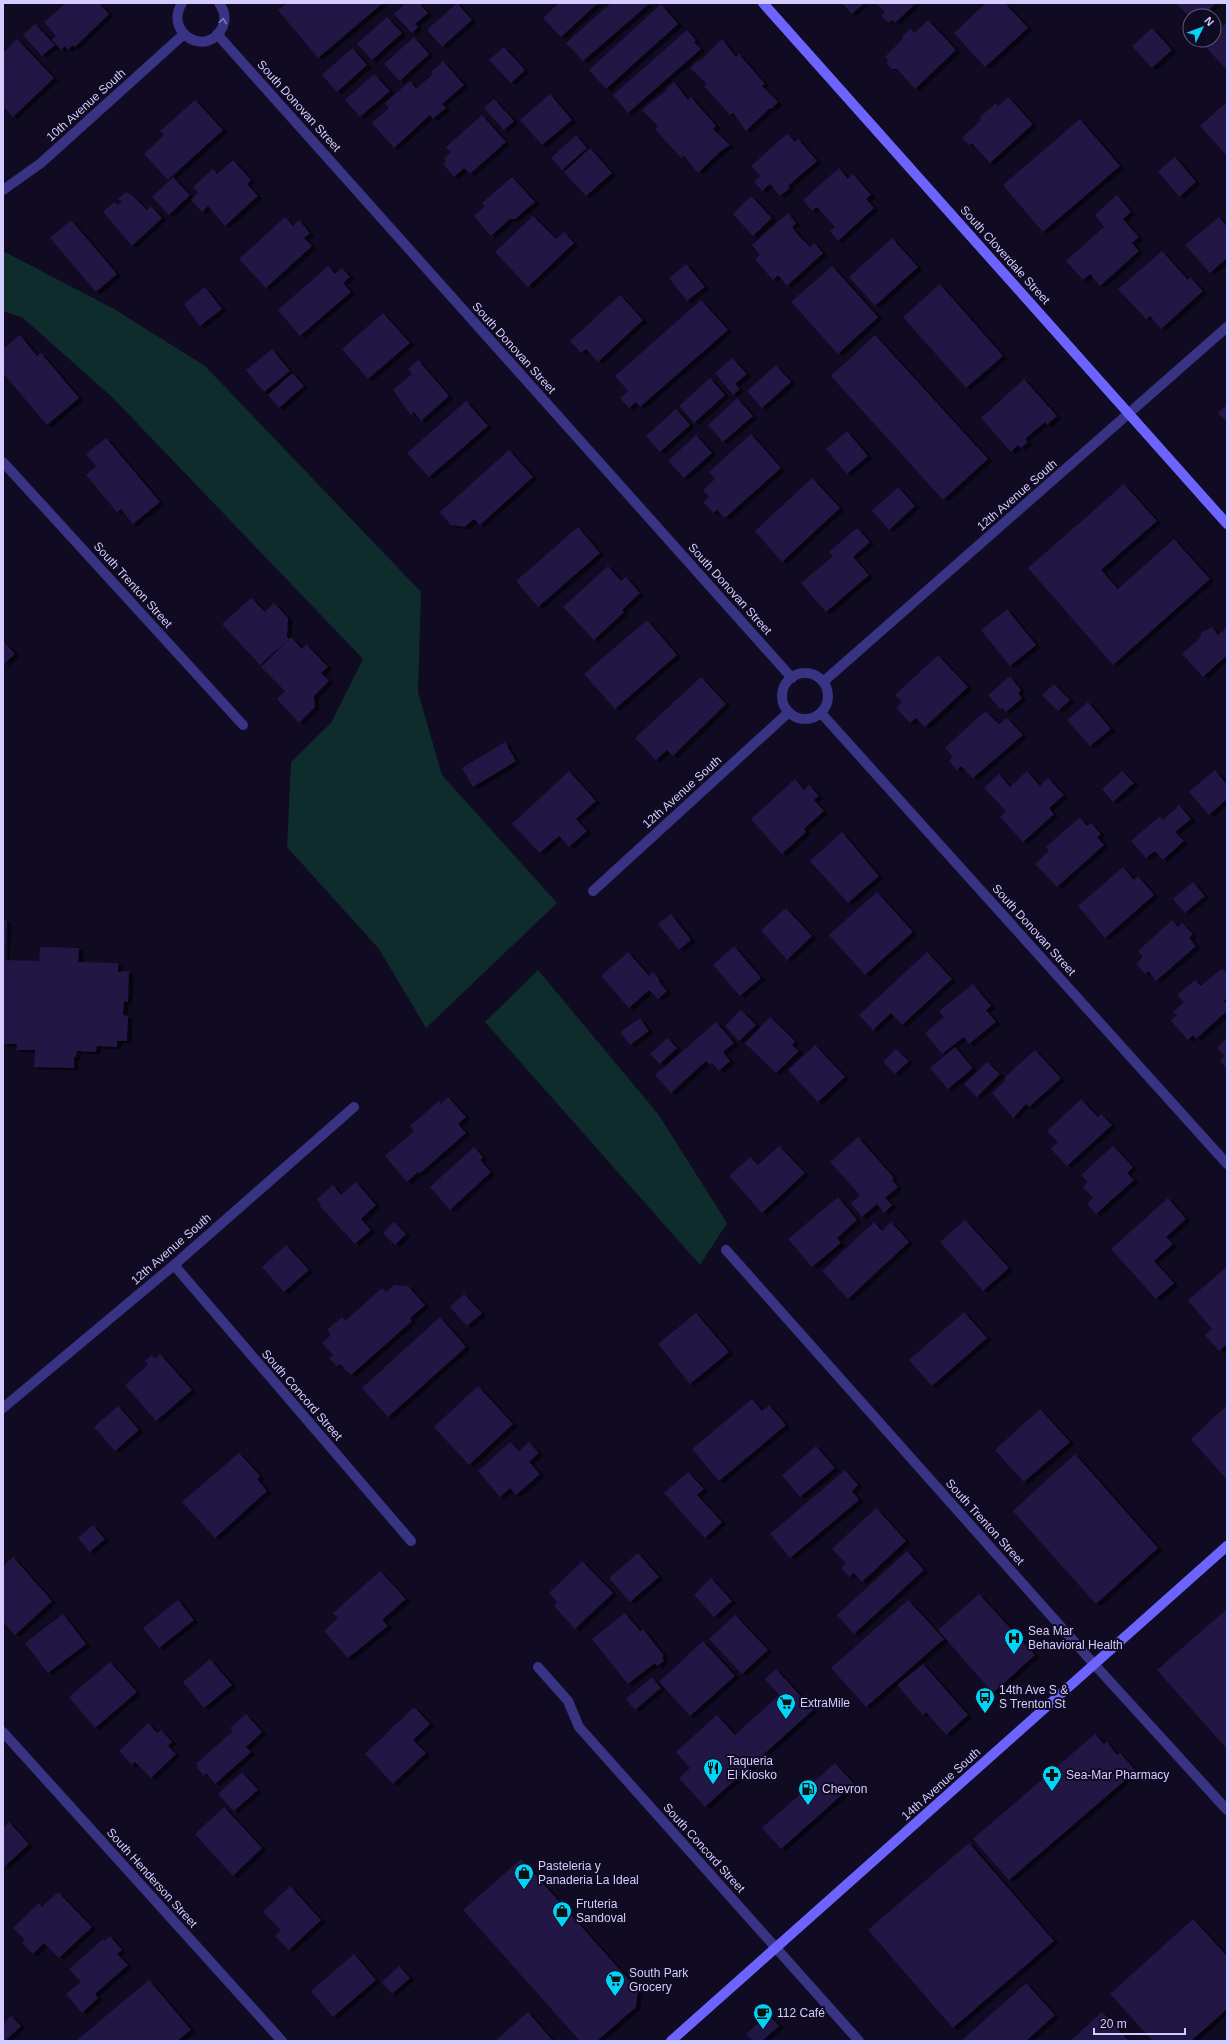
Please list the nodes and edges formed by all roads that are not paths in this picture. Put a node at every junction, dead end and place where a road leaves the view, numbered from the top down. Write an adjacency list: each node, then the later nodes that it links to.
1 (182, 3): 4 (street)
2 (219, 3): 5 (street, one-way to 2)
3 (763, 3): 8 (main road, South Cloverdale Street)
4 (184, 34): 5 (street); 6 (street, 10th Avenue South)
5 (217, 34): 11 (street, South Donovan Street)
6 (3, 190)
7 (1227, 327): 8 (street, 12th Avenue South)
8 (1129, 413): 10 (main road, South Cloverdale Street); 12 (street, 12th Avenue South)
9 (3, 462): 15 (street, South Trenton Street)
10 (1227, 524)
11 (792, 678): 12 (street); 13 (street)
12 (823, 682): 14 (street)
13 (788, 712): 14 (street); 16 (street, 12th Avenue South)
14 (822, 713): 18 (street, South Donovan Street)
15 (243, 725)
16 (593, 891)
17 (354, 1107): 20 (street, 12th Avenue South)
18 (1227, 1164)
19 (726, 1250): 24 (street, South Trenton Street)
20 (174, 1265): 21 (street, 12th Avenue South); 22 (street, South Concord Street)
21 (3, 1408)
22 (411, 1541)
23 (1227, 1546): 24 (main road, 14th Avenue South)
24 (1094, 1664): 27 (street, South Trenton Street); 28 (main road, 14th Avenue South)
25 (538, 1667): 28 (street, South Concord Street)
26 (3, 1732): 29 (street, South Henderson Street)
27 (1227, 1810)
28 (776, 1949): 30 (main road, 14th Avenue South); 31 (street, South Concord Street)
29 (282, 2041)
30 (671, 2041)
31 (859, 2041)

